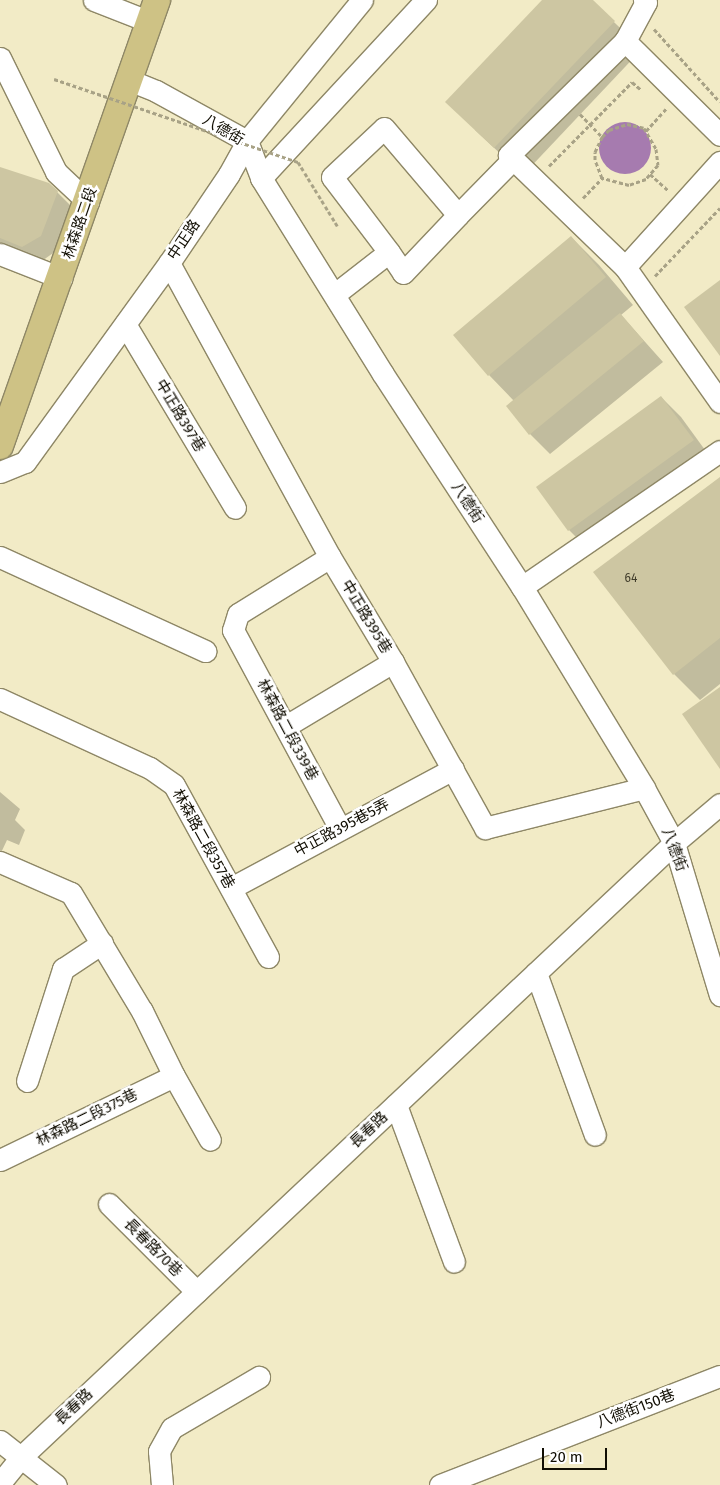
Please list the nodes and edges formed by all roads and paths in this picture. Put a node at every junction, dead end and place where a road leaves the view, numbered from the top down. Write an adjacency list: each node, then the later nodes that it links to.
1 (94, 0): 5 (street)
2 (362, 0): 18 (street, 中正路)
3 (426, 0): 22 (street)
4 (642, 7): 6 (street); 13 (path)
5 (153, 11): 9 (main road, 林森路二段)
6 (624, 41): 11 (street); 12 (street)
7 (0, 58): 24 (street)
8 (54, 79): 28 (path, bridge)
9 (129, 80): 18 (street, 八德街); 24 (main road, 林森路二段)
10 (632, 82): 14 (path)
11 (679, 94): 15 (path); 16 (street)
12 (566, 99): 14 (path); 19 (street)
13 (720, 102)
14 (590, 124): 17 (path); 21 (path)
15 (646, 131): 17 (path); 23 (path)
16 (720, 135)
17 (602, 137): 23 (path)
18 (247, 141): 22 (street, 八德街); 31 (street, 中正路)
19 (513, 159): 26 (street); 27 (street)
20 (720, 162): 32 (street)
21 (547, 168)
22 (261, 178): 35 (street, 八德街)
23 (602, 178): 26 (path)
24 (88, 202): 33 (main road, 林森路二段)
25 (720, 208): 34 (path)
26 (569, 213): 32 (street)
27 (458, 215): 29 (street); 29 (street)
28 (338, 227)
29 (389, 252): 35 (street)
30 (0, 254): 33 (street)
31 (169, 263): 36 (street, 中正路); 43 (street, 中正路395巷)
32 (625, 267): 34 (street)
33 (61, 278): 38 (main road, 林森路二段)
34 (641, 290): 37 (street)
35 (335, 294): 44 (street, 八德街)
36 (124, 324): 40 (street, 中正路); 41 (street, 中正路397巷)
37 (720, 403)
38 (0, 446)
39 (720, 452): 44 (street)
40 (0, 472)
41 (235, 508)
42 (0, 557): 45 (street)
43 (330, 557): 46 (street, 中正路395巷); 48 (street, 林森路二段339巷)
44 (522, 587): 50 (street, 八德街)
45 (205, 651)
46 (393, 662): 48 (street); 49 (street, 中正路395巷)
47 (0, 699): 55 (street, 林森路二段357巷)
48 (286, 726): 52 (street, 林森路二段339巷)
49 (452, 769): 50 (street, 中正路395巷); 52 (street, 中正路395巷5弄)
50 (644, 788): 53 (street, 八德街)
51 (720, 804): 53 (street, 長春路)
52 (340, 829): 55 (street, 中正路395巷5弄)
53 (674, 843): 58 (street, 長春路); 59 (street, 八德街)
54 (0, 862): 56 (street)
55 (231, 888): 57 (street, 林森路二段357巷)
56 (102, 943): 60 (street); 61 (street)
57 (268, 957)
58 (536, 973): 62 (street, 長春路); 63 (street)
59 (720, 995)
60 (174, 1076): 64 (street); 65 (street, 林森路二段375巷)
61 (27, 1081)
62 (396, 1105): 67 (street); 68 (street, 長春路)
63 (595, 1135)
64 (210, 1140)
65 (0, 1160)
66 (109, 1204): 68 (street, 長春路70巷)
67 (454, 1262)
68 (197, 1292): 72 (street, 長春路)
69 (720, 1376): 76 (street, 八德街150巷)
70 (259, 1377): 75 (street)
71 (0, 1442): 72 (street)
72 (20, 1458): 73 (street, 長春路); 74 (street)
73 (0, 1483)
74 (56, 1485)
75 (162, 1485)
76 (440, 1485)

